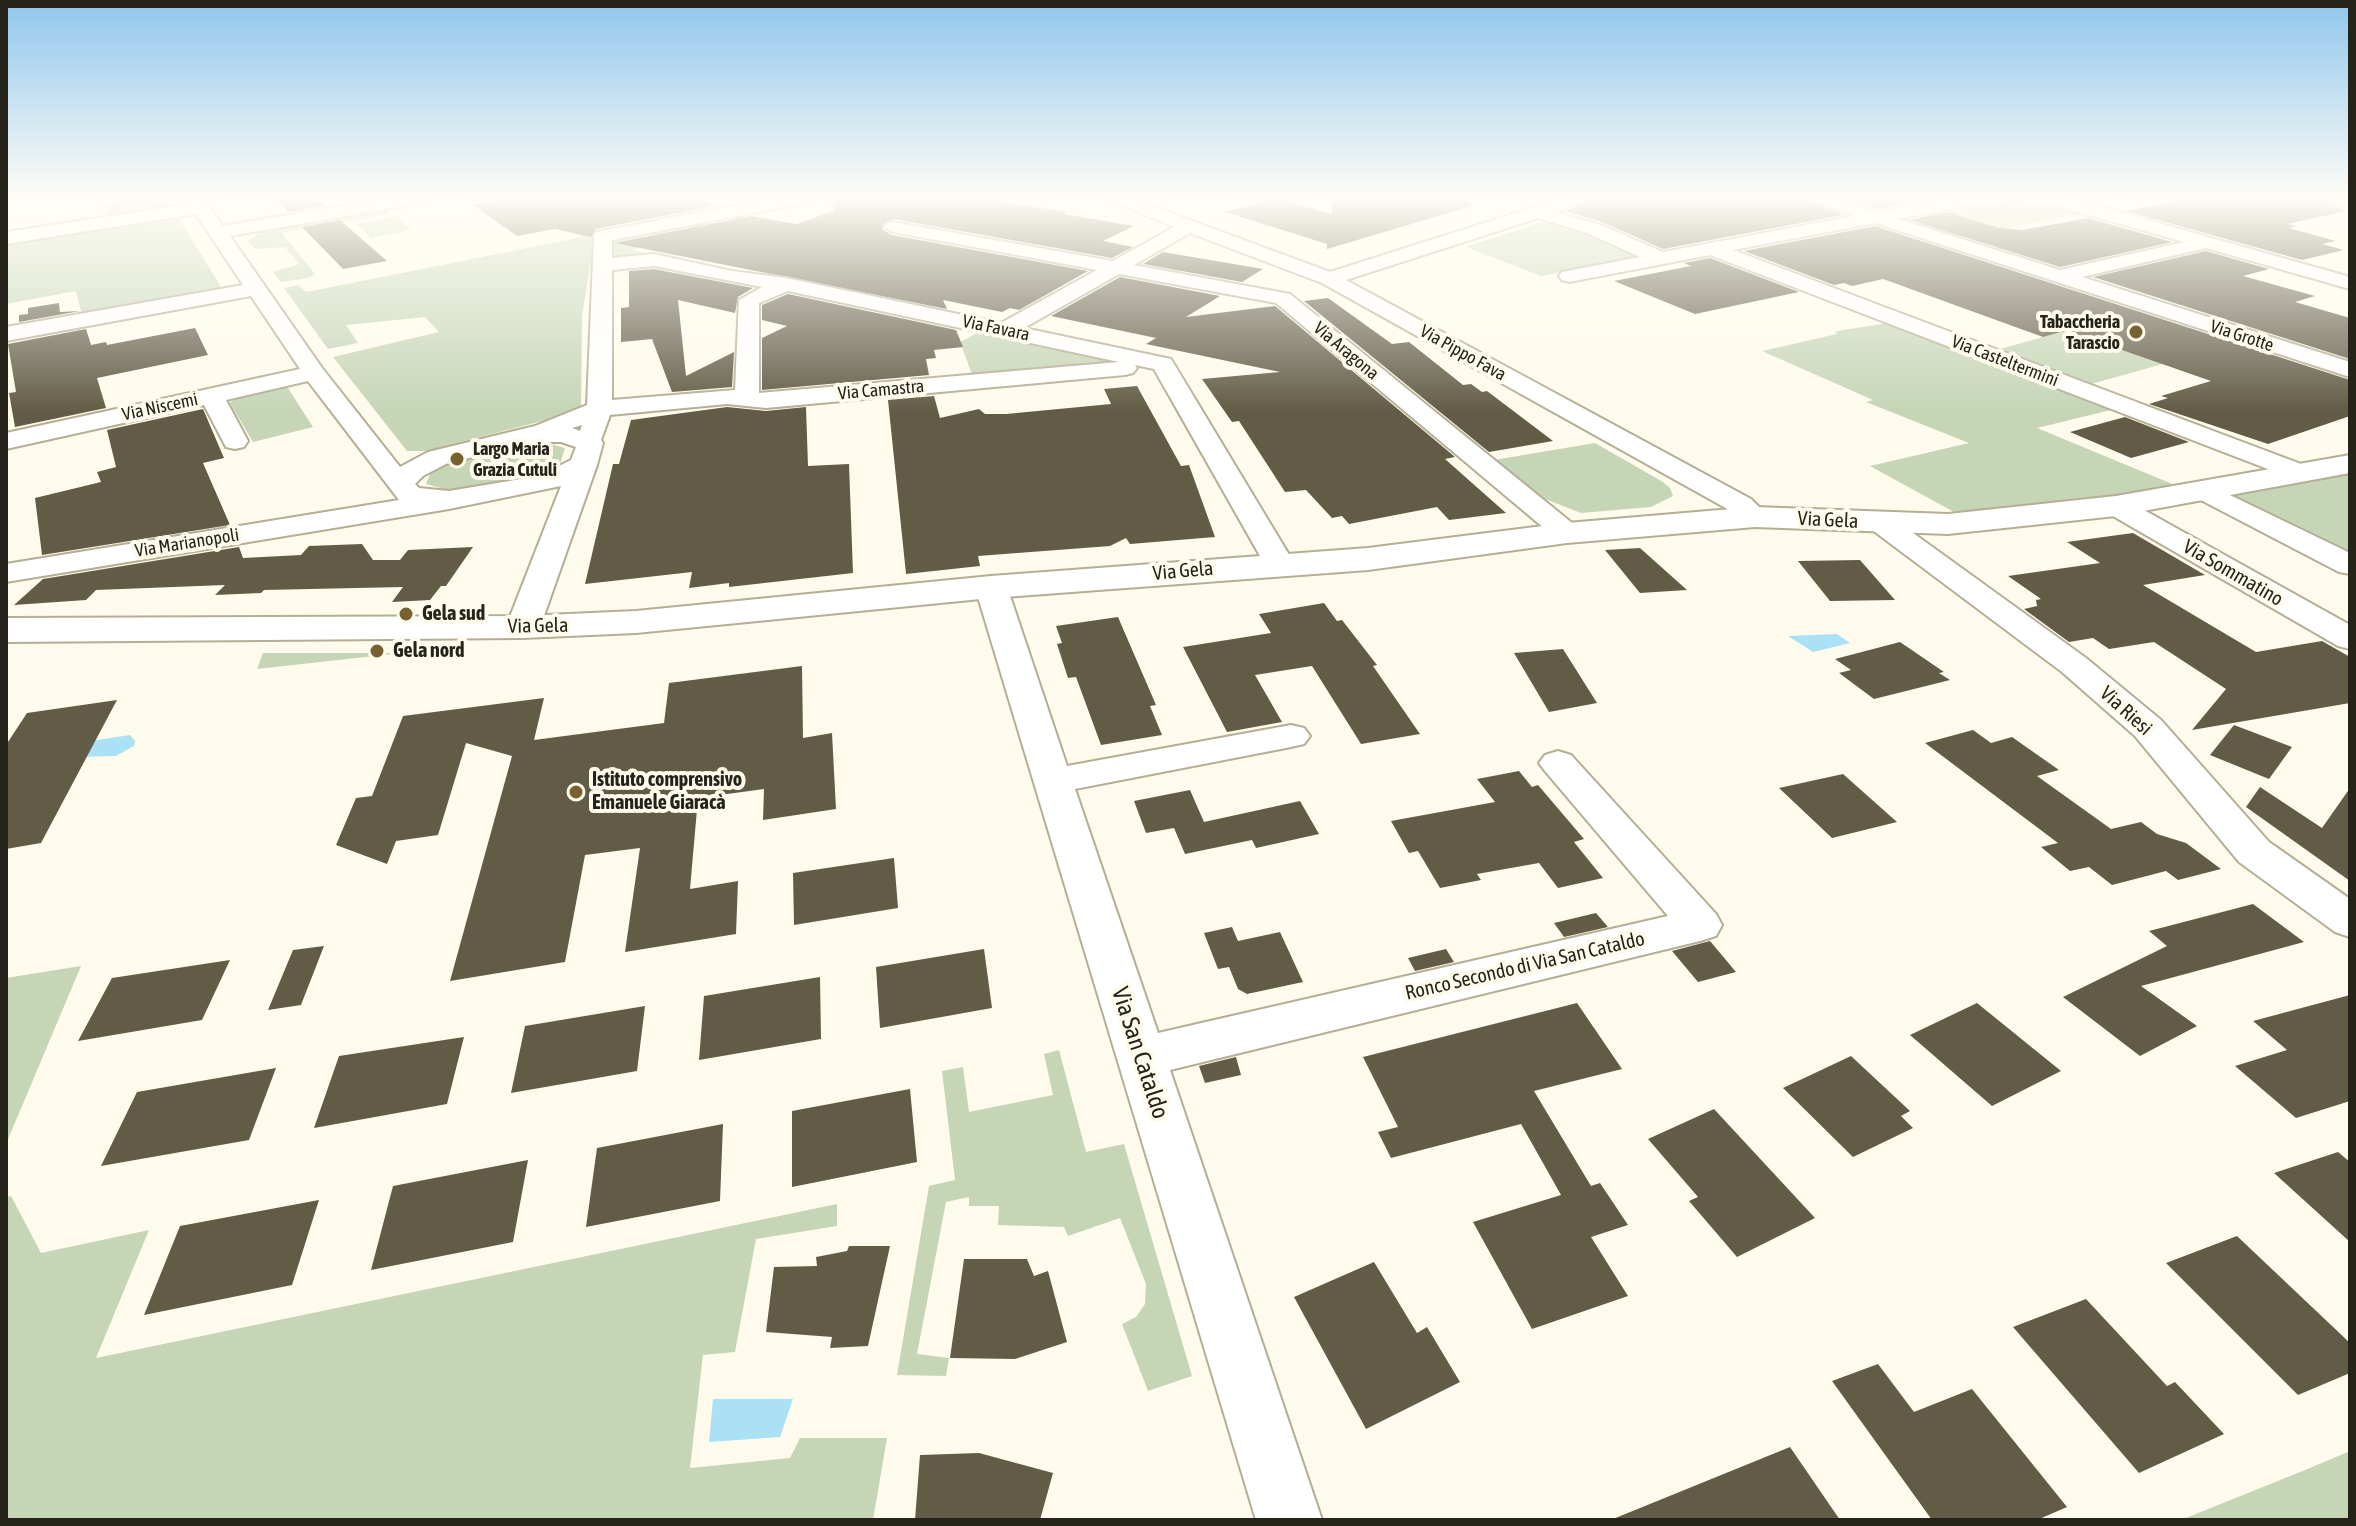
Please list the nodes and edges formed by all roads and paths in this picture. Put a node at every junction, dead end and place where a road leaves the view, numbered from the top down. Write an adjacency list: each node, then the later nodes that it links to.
1 (241, 269): 18 (street)
2 (603, 269): 26 (street)
3 (696, 269): 17 (street, Via Favara)
4 (1112, 269): 19 (street)
5 (1113, 269): 43 (street, Via Aragona)
6 (1302, 269): 15 (street, Via Pippo Fava)
7 (1360, 269): 15 (street)
8 (1606, 269): 13 (street)
9 (1765, 269): 34 (street, Via Casteltermini)
10 (2035, 269): 14 (street, Via Grotte)
11 (2093, 269): 14 (street)
12 (2301, 269): 16 (street)
13 (1569, 276)
14 (2059, 277): 22 (street, Via Grotte)
15 (1329, 279): 41 (street, Via Pippo Fava)
16 (2350, 283)
17 (786, 284): 19 (street, Via Favara); 25 (street)
18 (254, 289): 20 (street); 23 (street)
19 (1004, 330): 21 (street, Via Favara)
20 (6, 334)
21 (1163, 364): 25 (street, Via Camastra); 44 (street)
22 (2350, 370)
23 (314, 373): 24 (street, Via Niscemi); 31 (street)
24 (212, 396): 28 (street, Via Niscemi); 29 (street)
25 (747, 399): 26 (street, Via Camastra)
26 (599, 409): 27 (street, Via Camastra); 30 (street)
27 (529, 434): 30 (street); 32 (street, Via Camastra)
28 (6, 441)
29 (235, 441)
30 (586, 454): 36 (street, Via Marianopoli); 39 (street)
31 (376, 457): 32 (street); 35 (street)
32 (437, 458): 35 (street)
33 (2350, 464): 34 (street, Via Gela)
34 (2299, 473): 37 (street, Via Gela)
35 (400, 486): 38 (street)
36 (524, 487): 38 (street, Via Marianopoli); 39 (street)
37 (2205, 491): 40 (street, Via Gela); 45 (street)
38 (449, 500): 46 (street, Via Marianopoli)
39 (570, 503): 48 (street)
40 (2116, 506): 42 (street, Via Gela); 50 (street, Via Sommatino)
41 (1755, 517): 42 (street, Via Gela); 43 (street, Via Gela)
42 (1881, 523): 54 (street, Via Riesi)
43 (1567, 533): 44 (street, Via Gela)
44 (1279, 563): 47 (street, Via Gela)
45 (2350, 565)
46 (6, 573)
47 (991, 587): 48 (street, Via Gela); 53 (street, Via San Cataldo)
48 (523, 627): 49 (street, Via Gela)
49 (8, 631)
50 (2350, 639)
51 (1291, 736): 53 (street)
52 (1558, 763): 55 (street, Ronco Secondo di Via San Cataldo)
53 (1053, 781): 55 (street, Via San Cataldo)
54 (2350, 921)
55 (1141, 1057): 56 (street, Via San Cataldo)
56 (1289, 1520)

